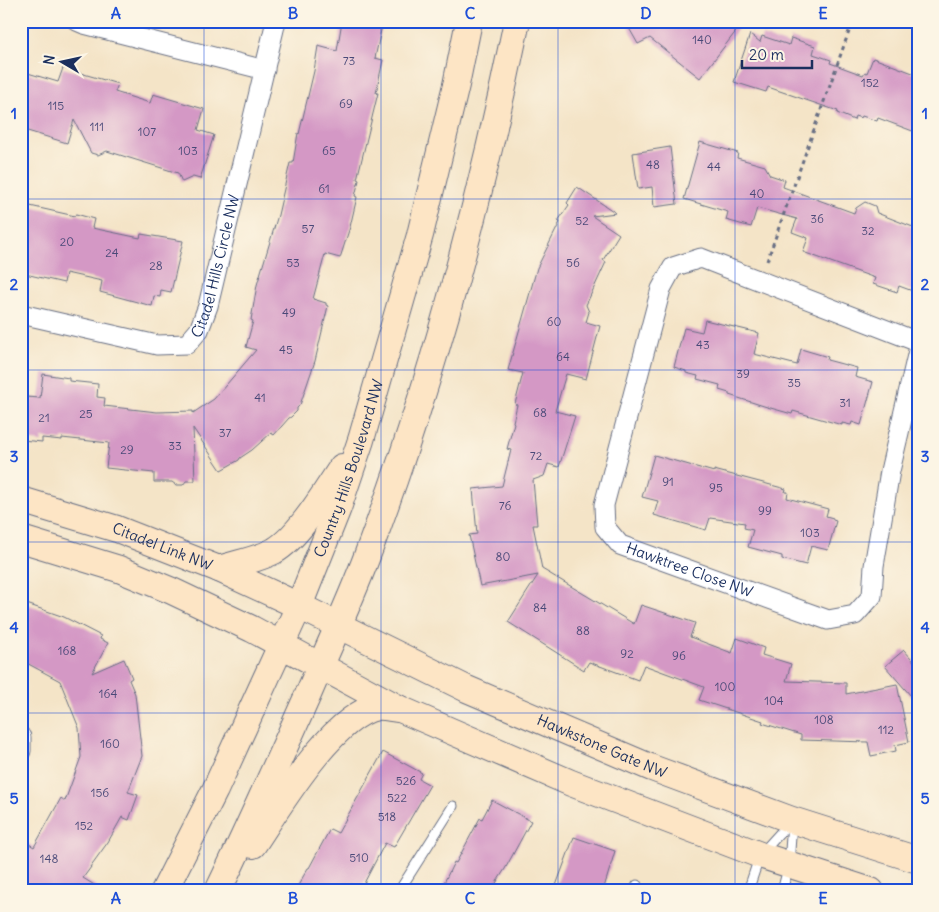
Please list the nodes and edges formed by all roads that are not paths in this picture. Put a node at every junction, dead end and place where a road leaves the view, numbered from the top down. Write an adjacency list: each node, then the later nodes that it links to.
1 (77, 21): 5 (street)
2 (276, 21): 5 (street, Citadel Hills Circle NW)
3 (469, 21): 9 (main road, Country Hills Boulevard NW)
4 (517, 21): 14 (main road)
5 (265, 70): 6 (street, Citadel Hills Circle NW)
6 (21, 314)
7 (918, 342): 8 (street, Hawktree Close NW)
8 (918, 351)
9 (361, 440): 12 (main road); 13 (main road, Country Hills Boulevard NW)
10 (21, 500): 12 (main road, Citadel Link NW)
11 (21, 539): 15 (main road)
12 (219, 569): 13 (main road, Citadel Link NW)
13 (299, 606): 14 (main road, Hawkstone Gate NW); 15 (main road, Country Hills Boulevard NW)
14 (338, 626): 16 (main road); 21 (main road, Hawkstone Gate NW)
15 (281, 645): 16 (main road); 25 (main road, Country Hills Boulevard NW)
16 (321, 665): 17 (main road); 26 (main road)
17 (400, 709): 22 (main road); 27 (main road)
18 (21, 737): 19 (street)
19 (21, 751)
20 (453, 806): 28 (lane)
21 (792, 820): 22 (lane); 23 (main road, Hawkstone Gate NW); 24 (lane)
22 (760, 855): 24 (main road); 29 (lane)
23 (918, 860)
24 (789, 865): 30 (lane); 31 (main road)
25 (164, 891)
26 (218, 891)
27 (222, 891)
28 (399, 891)
29 (748, 891)
30 (782, 891)
31 (871, 891)

